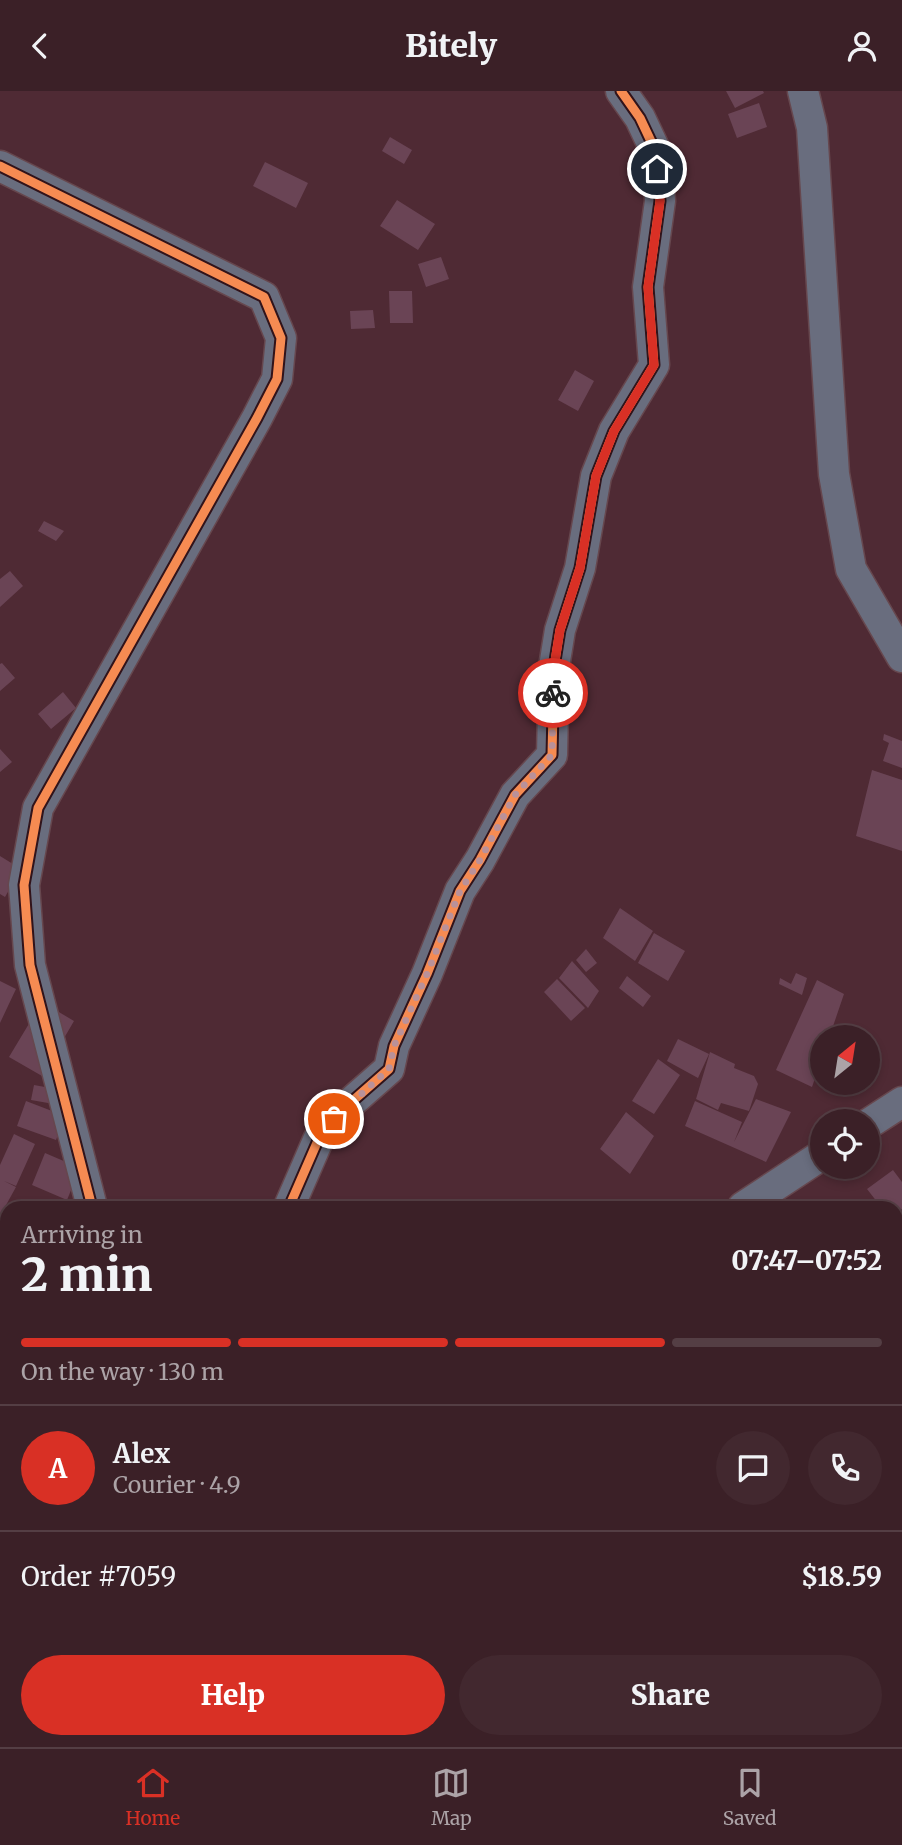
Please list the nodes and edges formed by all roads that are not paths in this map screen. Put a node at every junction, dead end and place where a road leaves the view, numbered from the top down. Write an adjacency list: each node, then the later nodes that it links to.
1 (621, 91): 9 (street)
2 (803, 91): 4 (street)
3 (0, 166): 8 (street)
4 (902, 657)
5 (902, 1102): 6 (street)
6 (880, 1116)
7 (810, 1163): 10 (street)
8 (90, 1201)
9 (292, 1201)
10 (752, 1201)

